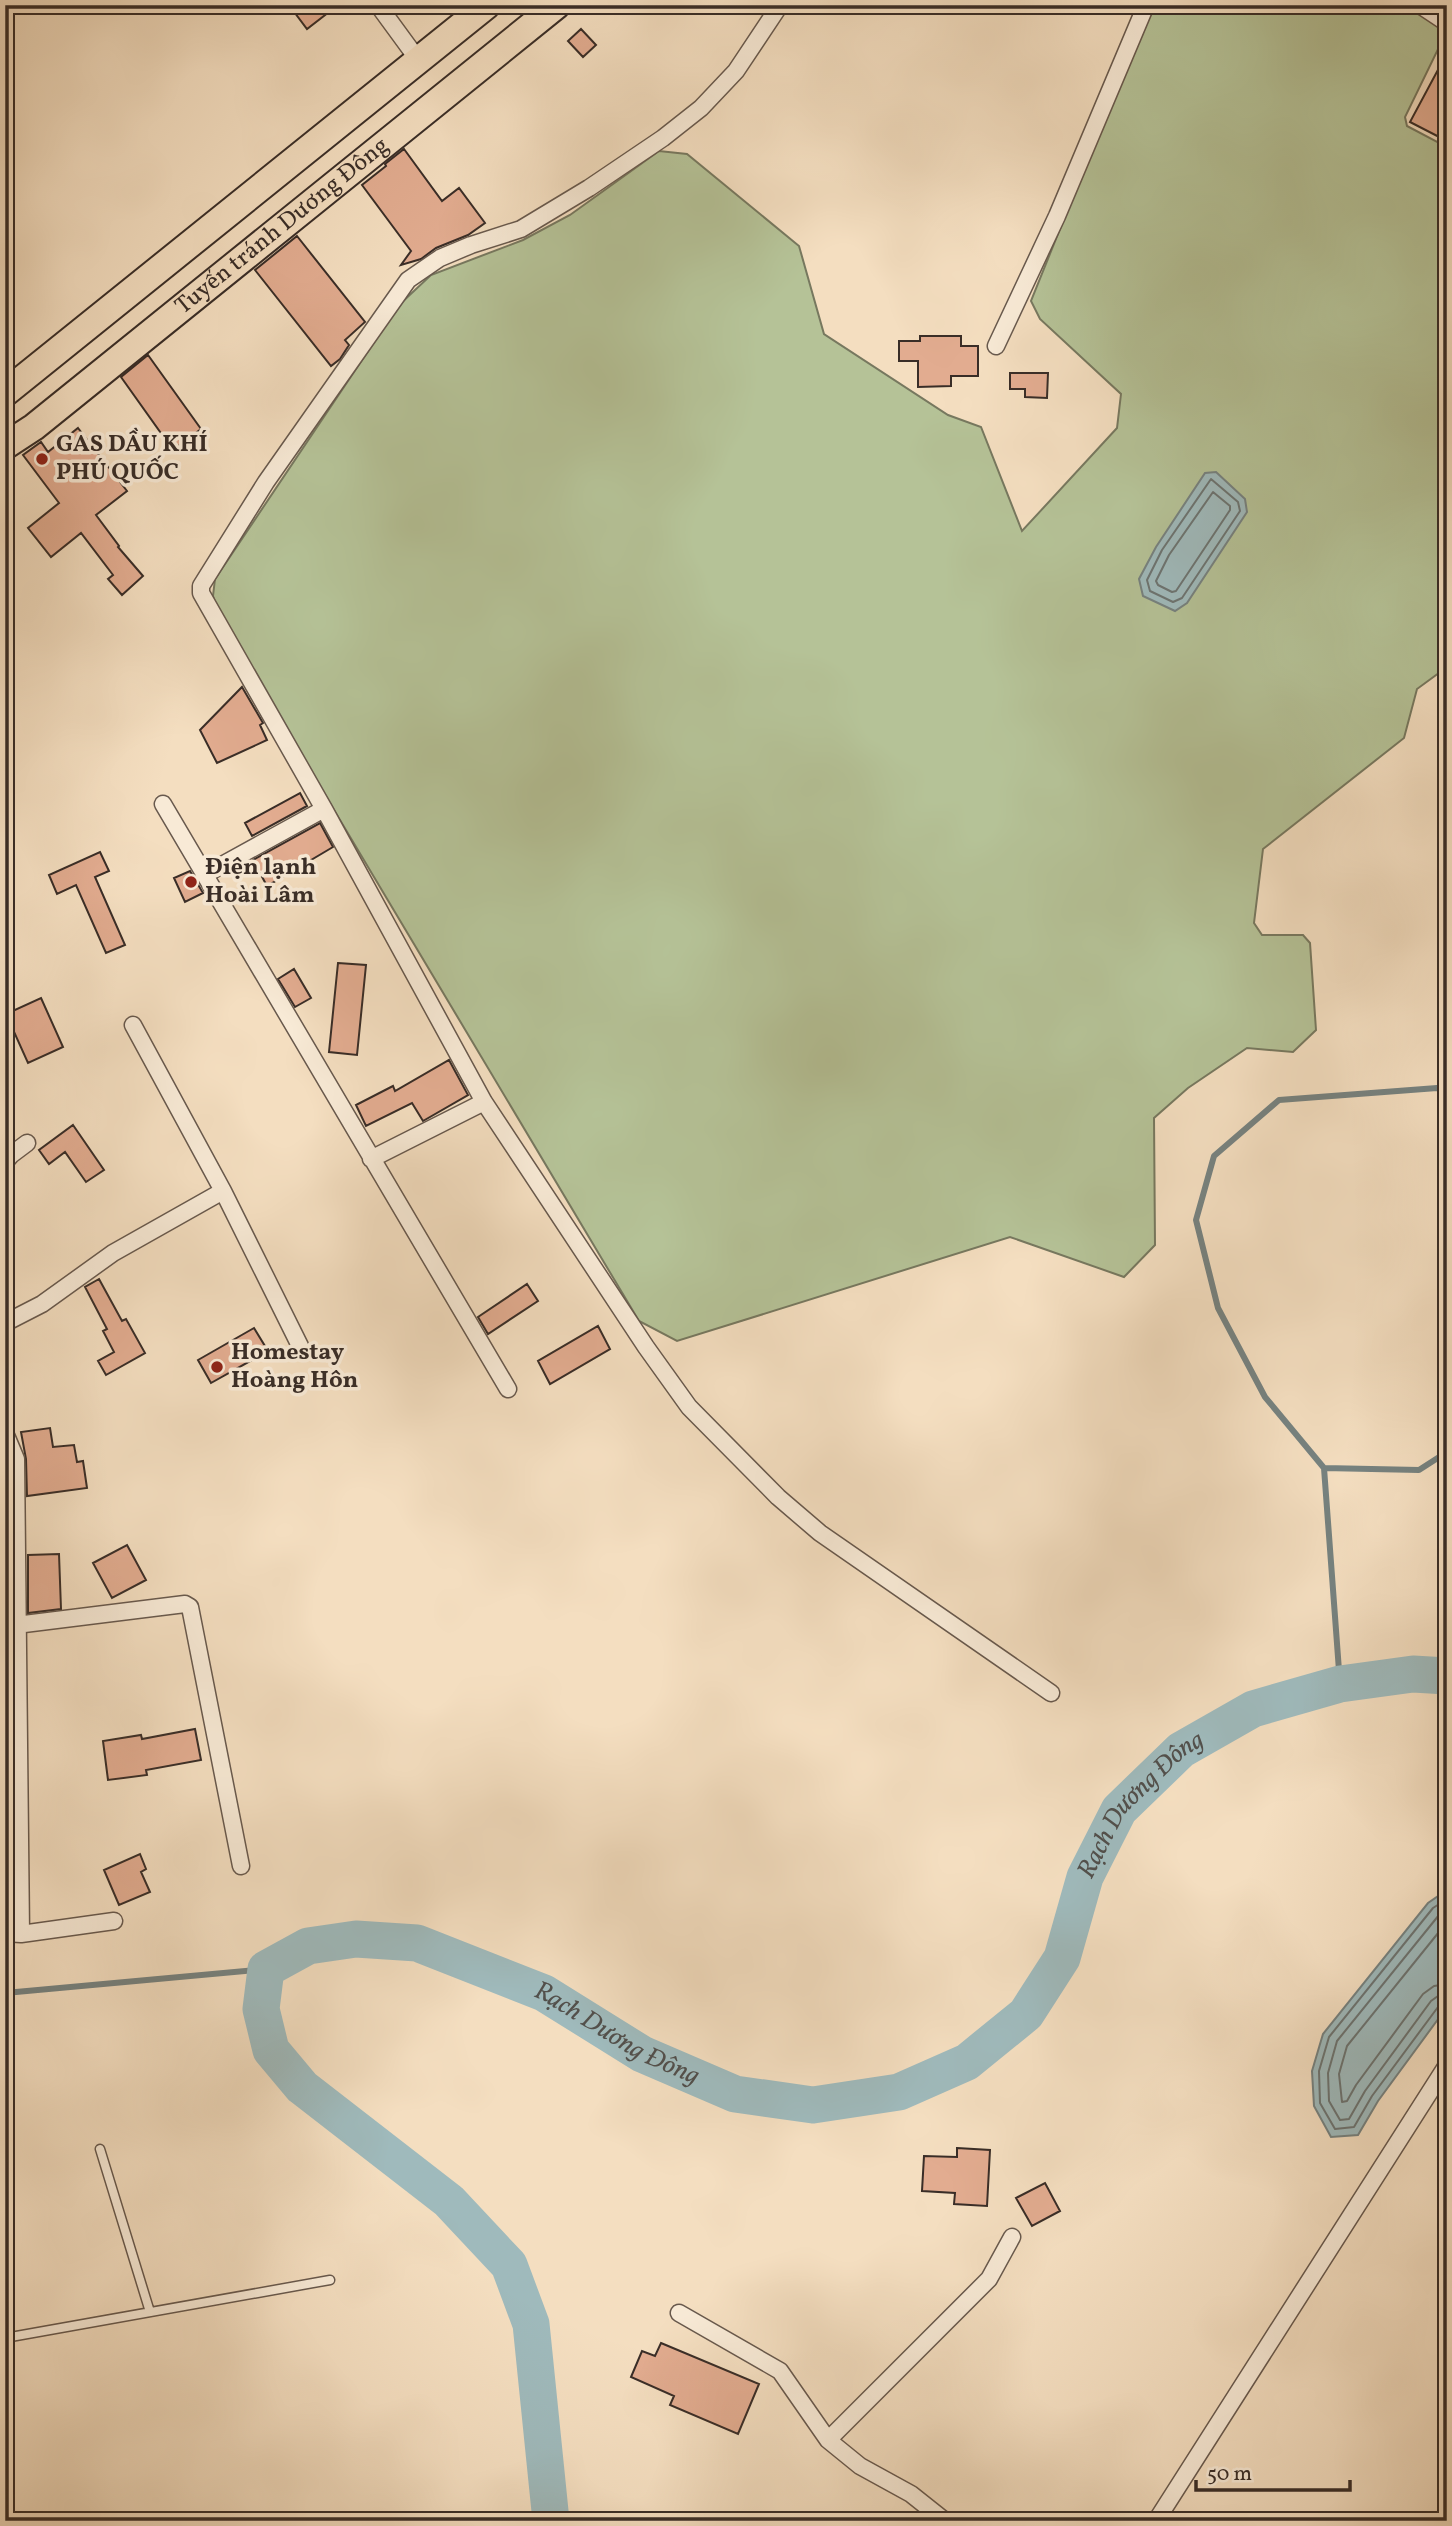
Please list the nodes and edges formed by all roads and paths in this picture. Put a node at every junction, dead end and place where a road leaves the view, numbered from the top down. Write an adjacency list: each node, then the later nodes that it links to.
1 (378, 5): 8 (street)
2 (487, 5): 8 (main road, Tuyến tránh Dương Đông)
3 (557, 5): 11 (main road, Tuyến tránh Dương Đông)
4 (780, 5): 13 (street)
5 (1146, 5): 9 (street)
6 (1420, 5): 7 (street)
7 (1447, 23)
8 (419, 61): 10 (main road, Tuyến tránh Dương Đông)
9 (996, 346)
10 (5, 393)
11 (5, 446)
12 (163, 804): 14 (street)
13 (324, 809): 14 (street); 16 (street)
14 (204, 875): 18 (street)
15 (133, 1025): 20 (street)
16 (484, 1102): 18 (street); 26 (street)
17 (27, 1143): 19 (street)
18 (371, 1159): 23 (street)
19 (5, 1162)
20 (223, 1191): 21 (street); 22 (street)
21 (5, 1323)
22 (302, 1350)
23 (509, 1389)
24 (5, 1433): 25 (street)
25 (16, 1625): 27 (street); 29 (street)
26 (1051, 1693)
27 (241, 1866)
28 (114, 1921): 29 (street)
29 (13, 1933)
30 (1447, 2065): 39 (street)
31 (100, 2149): 34 (lane)
32 (1012, 2237): 37 (street)
33 (330, 2280): 34 (lane)
34 (150, 2312): 36 (lane)
35 (679, 2314): 37 (street)
36 (5, 2338)
37 (828, 2440): 38 (street)
38 (945, 2521)
39 (1156, 2521)

